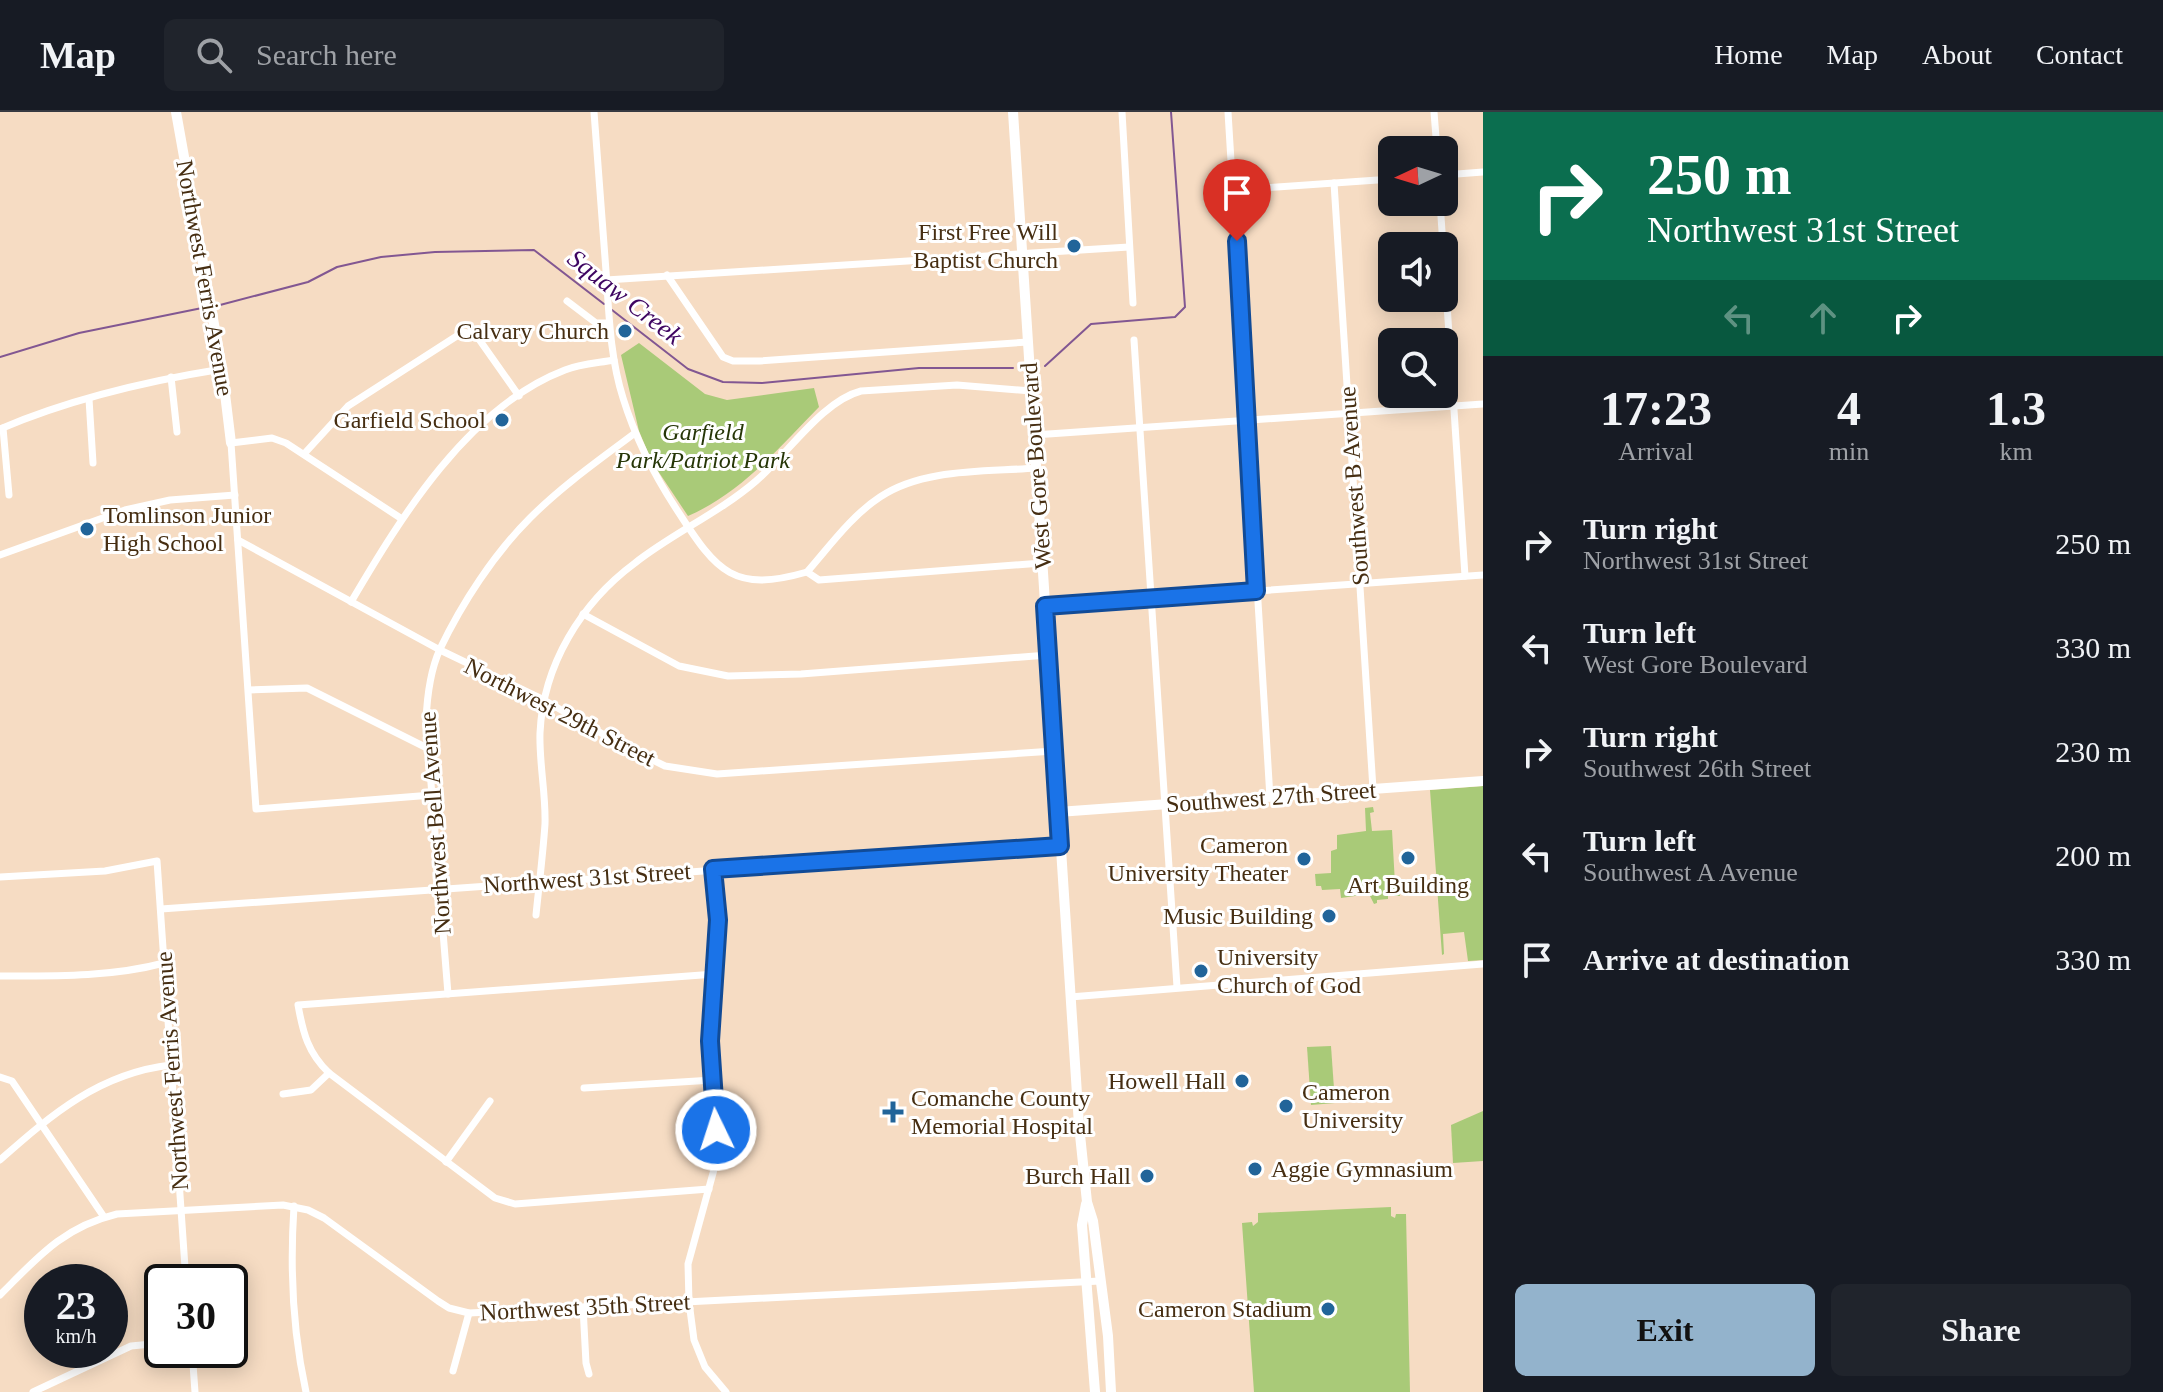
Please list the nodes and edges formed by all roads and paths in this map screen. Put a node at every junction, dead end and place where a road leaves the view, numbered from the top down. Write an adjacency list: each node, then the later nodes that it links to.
1 (176, 112): 23 (main road, Northwest Ferris Avenue)
2 (594, 112): 16 (street)
3 (1013, 112): 14 (main road, West Gore Boulevard)
4 (1122, 112): 13 (street)
5 (1228, 112): 12 (street)
6 (1434, 112): 7 (street)
7 (1436, 136)
8 (1483, 172): 9 (street)
9 (1458, 174)
10 (1378, 180): 11 (street)
11 (1334, 183): 12 (street); 32 (street, Southwest B Avenue)
12 (1234, 190): 33 (street)
13 (1129, 247): 14 (street); 18 (street)
14 (1022, 252): 15 (street); 21 (main road, West Gore Boulevard)
15 (667, 275): 16 (street); 21 (street)
16 (606, 280): 19 (street)
17 (567, 301): 19 (street)
18 (1133, 303)
19 (609, 320): 22 (street)
20 (1134, 340): 35 (street)
21 (1028, 342): 25 (main road, West Gore Boulevard)
22 (614, 360): 26 (street); 37 (street)
23 (222, 369): 24 (street); 39 (main road, Northwest Ferris Avenue)
24 (171, 377): 27 (street); 36 (street)
25 (1031, 391): 38 (main road, West Gore Boulevard); 46 (street)
26 (519, 396): 40 (street); 45 (street)
27 (89, 399): 34 (street); 41 (street)
28 (1483, 404): 29 (street)
29 (1458, 406)
30 (1424, 408): 32 (street)
31 (1454, 408): 52 (street)
32 (1349, 413): 33 (street); 53 (street, Southwest B Avenue)
33 (1247, 420): 35 (street); 54 (street)
34 (1, 428): 43 (street)
35 (1140, 428): 38 (street); 55 (street)
36 (177, 432)
37 (635, 433): 46 (street); 59 (street, Northwest Bell Avenue)
38 (1034, 435): 42 (main road, West Gore Boulevard)
39 (231, 443): 40 (street); 44 (street)
40 (304, 454): 45 (street)
41 (93, 463)
42 (1036, 468): 49 (main road, West Gore Boulevard); 50 (street)
43 (9, 495)
44 (235, 495): 47 (street); 48 (street)
45 (402, 519): 56 (street)
46 (688, 528): 50 (street); 58 (street)
47 (238, 540): 56 (street, Northwest 29th Street); 61 (street)
48 (0, 555)
49 (1042, 563): 50 (street); 57 (main road, West Gore Boulevard)
50 (807, 572)
51 (1483, 575): 52 (street)
52 (1465, 576): 53 (street)
53 (1361, 583): 54 (street); 66 (street, Southwest B Avenue)
54 (1256, 591): 55 (street); 68 (street)
55 (1151, 598): 57 (street); 69 (street)
56 (351, 602): 59 (street, Northwest 29th Street)
57 (1045, 606): 60 (main road, West Gore Boulevard)
58 (583, 614): 60 (street); 62 (street)
59 (440, 650): 62 (street, Northwest 29th Street); 63 (street, Northwest Bell Avenue)
60 (1048, 655): 64 (main road, West Gore Boulevard)
61 (249, 690): 63 (street); 67 (street)
62 (544, 700): 64 (street, Northwest 29th Street); 74 (street)
63 (429, 749): 67 (street, Northwest Bell Avenue)
64 (1054, 751): 70 (main road, West Gore Boulevard)
65 (1483, 781): 66 (main road, Southwest 27th Street)
66 (1373, 789): 68 (main road, Southwest 27th Street)
67 (432, 795): 75 (street, Northwest Bell Avenue)
68 (1270, 798): 69 (main road, Southwest 27th Street)
69 (1165, 805): 70 (main road, Southwest 27th Street); 82 (street)
70 (1058, 812): 71 (main road, West Gore Boulevard)
71 (1060, 846): 72 (street, Northwest 31st Street); 84 (main road, West Gore Boulevard)
72 (713, 869): 74 (street, Northwest 31st Street); 80 (street)
73 (0, 877): 76 (street, Northwest Ferris Avenue)
74 (539, 884): 75 (street, Northwest 31st Street); 77 (street)
75 (439, 888): 76 (street, Northwest 31st Street); 83 (street, Northwest Bell Avenue)
76 (161, 909): 78 (street, Northwest Ferris Avenue)
77 (536, 915)
78 (164, 963): 81 (street); 85 (street, Northwest Ferris Avenue)
79 (1483, 964): 82 (street)
80 (715, 974): 83 (street); 88 (street)
81 (0, 976)
82 (1177, 987): 84 (street)
83 (448, 994): 86 (street)
84 (1070, 997): 96 (main road, West Gore Boulevard)
85 (171, 1065): 92 (street); 98 (street, Northwest Ferris Avenue)
86 (329, 1073): 90 (street); 94 (street)
87 (0, 1077): 92 (street)
88 (713, 1080): 89 (street); 95 (street)
89 (584, 1088)
90 (283, 1094)
91 (490, 1101): 94 (street)
92 (42, 1125): 93 (street); 99 (street)
93 (0, 1160)
94 (446, 1162): 95 (street)
95 (709, 1189): 104 (street)
96 (1087, 1202): 101 (main road, West Gore Boulevard); 102 (main road, West Gore Boulevard)
97 (294, 1206): 98 (street, Northwest 35th Street); 106 (street, Northwest 35th Street); 113 (street)
98 (181, 1212): 99 (street, Northwest 35th Street); 100 (street, Northwest Ferris Avenue)
99 (104, 1217): 103 (street, Northwest 35th Street)
100 (185, 1264)
101 (1087, 1281): 102 (street, Northwest 35th Street); 104 (street, Northwest 35th Street); 115 (main road, West Gore Boulevard)
102 (1100, 1281): 116 (main road, West Gore Boulevard)
103 (0, 1295)
104 (689, 1302): 105 (street, Northwest 35th Street); 114 (street)
105 (583, 1307): 106 (street, Northwest 35th Street); 110 (street)
106 (469, 1313): 109 (street)
107 (144, 1345): 111 (street)
108 (193, 1368): 112 (street)
109 (453, 1371)
110 (589, 1374)
111 (33, 1392)
112 (195, 1392)
113 (306, 1392)
114 (726, 1392)
115 (1095, 1392)
116 (1111, 1392)

